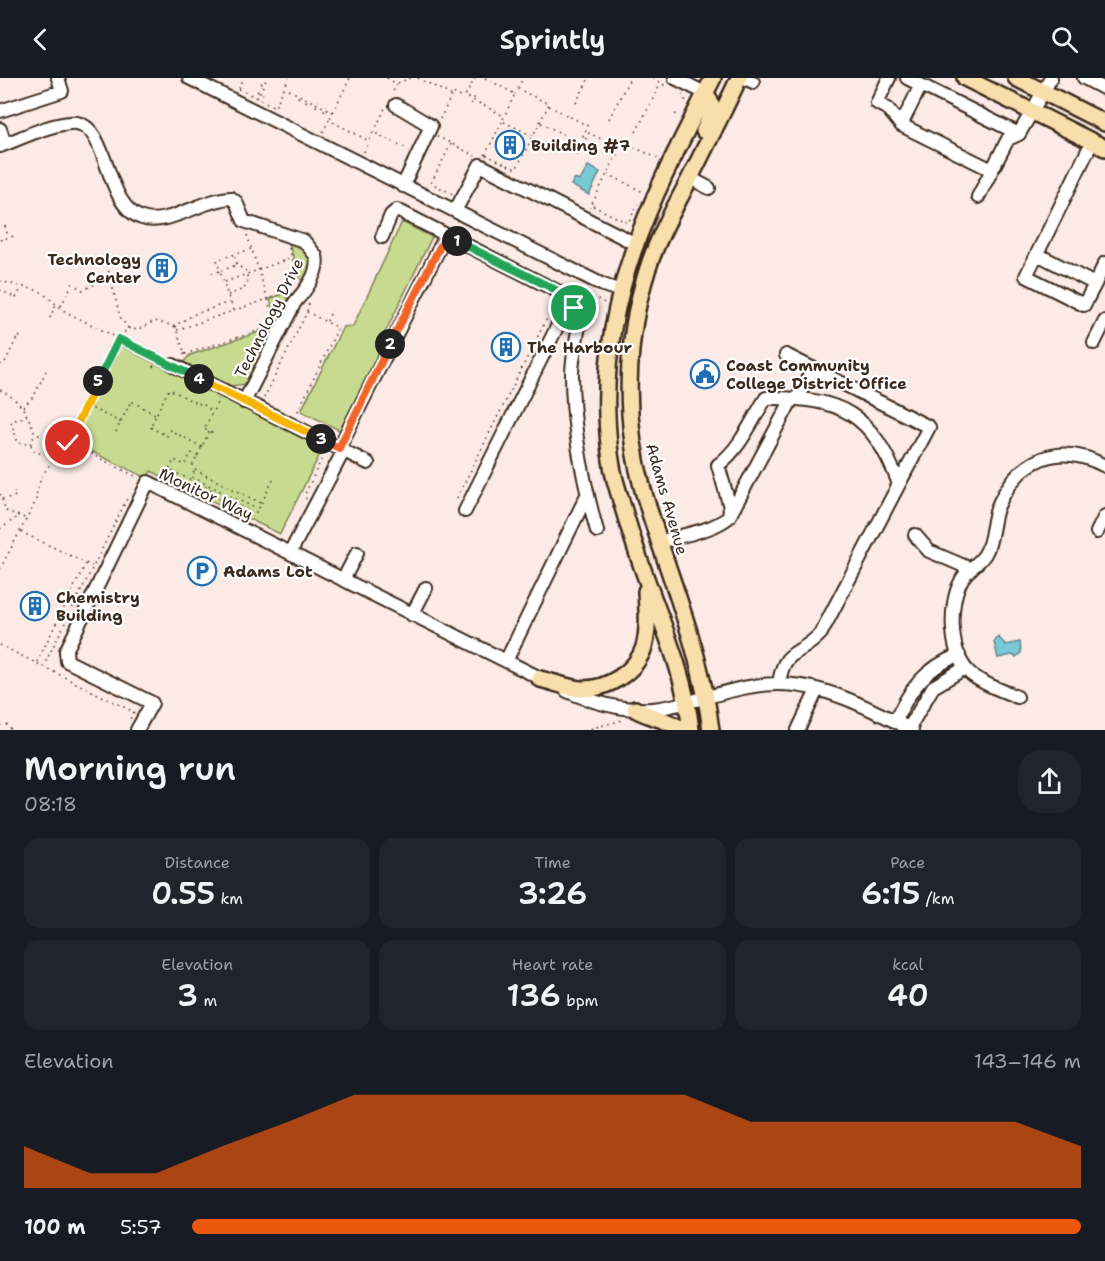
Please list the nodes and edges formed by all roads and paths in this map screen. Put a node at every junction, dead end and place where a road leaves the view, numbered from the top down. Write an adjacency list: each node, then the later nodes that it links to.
1 (58, 78): 50 (street)
2 (189, 78): 38 (street)
3 (244, 78): 27 (path)
4 (267, 78): 37 (path)
5 (289, 78): 37 (path)
6 (350, 78): 52 (path)
7 (411, 78): 24 (path)
8 (418, 78): 34 (path)
9 (475, 78): 35 (path)
10 (485, 78): 33 (path)
11 (523, 78): 28 (path)
12 (589, 78): 41 (path)
13 (630, 78): 59 (path)
14 (653, 78): 23 (path)
15 (713, 78): 32 (main road)
16 (889, 78): 64 (street)
17 (908, 78): 26 (street)
18 (965, 78): 54 (main road)
19 (1016, 78): 31 (main road)
20 (1051, 78): 31 (street)
21 (1084, 78): 29 (street)
22 (746, 79): 86 (main road, Adams Avenue)
23 (661, 83): 25 (path); 66 (path)
24 (397, 84)
25 (673, 85): 32 (street); 55 (path)
26 (921, 85): 64 (street); 68 (street)
27 (239, 89): 37 (path); 38 (path)
28 (518, 89): 33 (path); 47 (path)
29 (1105, 89)
30 (290, 90): 52 (path)
31 (1044, 92): 54 (street); 58 (main road)
32 (705, 93): 83 (main road); 86 (main road)
33 (515, 94): 57 (path)
34 (452, 95): 35 (path); 63 (path)
35 (465, 96): 39 (path)
36 (475, 96): 39 (path)
37 (257, 98)
38 (231, 100): 73 (street)
39 (473, 100): 42 (path); 43 (path)
40 (483, 100): 43 (path)
41 (576, 103)
42 (471, 104)
43 (481, 104): 46 (path)
44 (396, 105): 80 (street)
45 (492, 105): 48 (path)
46 (486, 106): 48 (path); 51 (path)
47 (548, 106): 62 (path); 70 (path)
48 (490, 109): 53 (path)
49 (501, 109): 53 (path)
50 (0, 111)
51 (484, 111)
52 (333, 112): 60 (path)
53 (498, 112): 56 (path); 57 (path)
54 (1034, 112): 68 (street); 76 (main road)
55 (675, 114)
56 (494, 116)
57 (505, 116): 61 (path)
58 (1103, 118)
59 (609, 119)
60 (329, 120): 71 (path); 73 (path)
61 (502, 121): 69 (path); 79 (path)
62 (540, 122): 69 (path); 72 (path)
63 (437, 124)
64 (901, 125): 84 (street)
65 (0, 129): 75 (street)
66 (636, 132)
67 (432, 134): 74 (path)
68 (1019, 134): 84 (street)
69 (533, 136): 79 (path)
70 (586, 138): 72 (path); 77 (path)
71 (369, 141): 80 (path); 82 (path)
72 (584, 143): 81 (path)
73 (317, 144): 82 (street)
74 (451, 144): 79 (path); 89 (path)
75 (2, 145): 161 (street, Technology Drive)
76 (1099, 145): 104 (street)
77 (620, 148): 78 (path); 85 (path)
78 (662, 153)
79 (486, 154)
80 (419, 155): 87 (street)
81 (578, 155)
82 (358, 164): 87 (street)
83 (668, 168): 86 (main road); 102 (main road)
84 (992, 170): 90 (street)
85 (608, 173): 91 (path); 91 (path)
86 (690, 178): 88 (street); 131 (main road, Adams Avenue)
87 (403, 186): 92 (street)
88 (709, 188)
89 (462, 198): 92 (street); 93 (street)
90 (978, 198)
91 (591, 205): 93 (path)
92 (455, 211): 126 (street)
93 (584, 218): 102 (street)
94 (5, 226): 99 (path)
95 (246, 231): 103 (path)
96 (446, 235): 98 (street); 135 (street); 176 (street)
97 (14, 236): 99 (path)
98 (382, 237)
99 (9, 238): 100 (path)
100 (0, 240)
101 (287, 242): 106 (path)
102 (634, 243): 126 (main road)
103 (252, 249): 105 (path); 110 (path)
104 (1037, 254): 118 (street); 118 (street)
105 (234, 255): 109 (path); 111 (path)
106 (292, 258): 110 (path); 119 (path)
107 (1105, 264): 118 (street)
108 (107, 265): 114 (path)
109 (237, 265): 111 (path); 113 (path)
110 (259, 269): 113 (path); 127 (path)
111 (220, 271): 112 (path); 116 (path)
112 (212, 273)
113 (247, 274): 116 (path); 124 (path)
114 (110, 276): 133 (path); 144 (path)
115 (0, 281): 117 (path)
116 (224, 282): 124 (path)
117 (4, 283): 120 (path); 121 (path)
118 (1095, 284)
119 (301, 287)
120 (21, 289): 121 (path); 130 (path)
121 (0, 290)
122 (570, 290): 126 (path)
123 (291, 291): 127 (path)
124 (228, 295): 129 (path)
125 (557, 297): 190 (path)
126 (615, 298): 131 (main road); 214 (main road)
127 (268, 299): 137 (path); 149 (path)
128 (215, 302): 132 (path)
129 (230, 302): 132 (path); 137 (path)
130 (57, 304): 133 (path); 139 (path)
131 (638, 304): 205 (main road, Adams Avenue)
132 (217, 306): 138 (path)
133 (61, 307): 147 (path)
134 (196, 308): 138 (path)
135 (574, 308): 188 (street); 195 (street)
136 (332, 310): 141 (path)
137 (233, 311): 145 (path)
138 (198, 313): 143 (path)
139 (50, 318)
140 (1105, 321): 148 (street)
141 (326, 322): 159 (path); 166 (path)
142 (130, 324): 144 (path)
143 (174, 326): 144 (path); 145 (path)
144 (128, 328): 147 (path)
145 (177, 330): 149 (path)
146 (22, 338): 153 (path)
147 (119, 339): 151 (path); 162 (path)
148 (1094, 343)
149 (185, 354): 152 (path)
150 (786, 355): 155 (street)
151 (158, 358): 152 (path); 154 (path)
152 (169, 363): 161 (street)
153 (0, 365)
154 (153, 367)
155 (813, 368): 160 (street); 185 (street)
156 (46, 371): 163 (path)
157 (0, 390): 163 (path)
158 (221, 395): 164 (path)
159 (263, 399)
160 (794, 399): 185 (street); 197 (street); 197 (street)
161 (244, 402): 176 (street)
162 (86, 406): 170 (path); 173 (path)
163 (23, 407): 167 (path)
164 (212, 412): 165 (path); 175 (path)
165 (156, 414): 170 (path); 175 (path)
166 (296, 415)
167 (28, 416): 168 (path); 172 (path)
168 (15, 420)
169 (11, 422): 174 (path)
170 (121, 423): 171 (path)
171 (116, 432)
172 (36, 436): 174 (path); 177 (path)
173 (68, 443): 179 (path); 184 (path)
174 (31, 444): 177 (path)
175 (202, 447): 178 (path)
176 (336, 450): 180 (street); 192 (path); 207 (street)
177 (45, 451): 179 (path)
178 (198, 456): 182 (path); 194 (path)
179 (52, 459): 199 (path)
180 (369, 463)
181 (1105, 466): 212 (street)
182 (195, 470): 193 (path); 194 (path)
183 (275, 476): 193 (path)
184 (138, 477)
185 (899, 484): 226 (street)
186 (14, 491): 191 (path)
187 (0, 494): 191 (path)
188 (587, 495): 201 (street); 220 (street)
189 (128, 496): 211 (path)
190 (457, 498)
191 (2, 500): 198 (path)
192 (309, 501)
193 (262, 503): 194 (path)
194 (258, 510)
195 (465, 511)
196 (1105, 516): 203 (street)
197 (729, 517): 205 (street)
198 (17, 518): 199 (path); 200 (path)
199 (27, 519): 202 (path)
200 (0, 529)
201 (597, 531)
202 (21, 532): 209 (path); 210 (path)
203 (1097, 532)
204 (915, 535): 212 (street)
205 (660, 542): 229 (main road, Adams Avenue)
206 (357, 553): 215 (street)
207 (290, 554): 215 (street, Monitor Way); 236 (street, Monitor Way)
208 (0, 561): 209 (path)
209 (3, 563): 213 (path)
210 (86, 563): 211 (path); 221 (path)
211 (93, 567): 222 (path)
212 (971, 568): 219 (street)
213 (0, 569)
214 (646, 579): 225 (main road); 231 (main road)
215 (343, 580): 217 (street, Monitor Way)
216 (426, 588): 217 (street)
217 (412, 615): 220 (street, Monitor Way)
218 (0, 645): 221 (path)
219 (959, 656): 223 (street); 224 (street)
220 (506, 662): 225 (street, Monitor Way)
221 (37, 663): 222 (path)
222 (43, 667): 236 (path)
223 (965, 668): 227 (street); 230 (street)
224 (924, 675): 227 (street); 234 (street)
225 (540, 679): 232 (street, Monitor Way)
226 (779, 684): 228 (street, Monitor Way); 229 (street, Monitor Way)
227 (933, 687): 237 (street)
228 (817, 690): 234 (street, Monitor Way); 243 (street)
229 (706, 695): 231 (street, Monitor Way); 242 (main road, Adams Avenue)
230 (1017, 697)
231 (686, 701): 232 (street, Monitor Way); 241 (main road)
232 (635, 709): 240 (main road)
233 (623, 720): 239 (path)
234 (895, 722): 237 (street, Monitor Way)
235 (0, 725): 238 (path)
236 (133, 725)
237 (910, 729)
238 (10, 730)
239 (585, 730)
240 (683, 730)
241 (691, 730)
242 (711, 730)
243 (798, 730)

